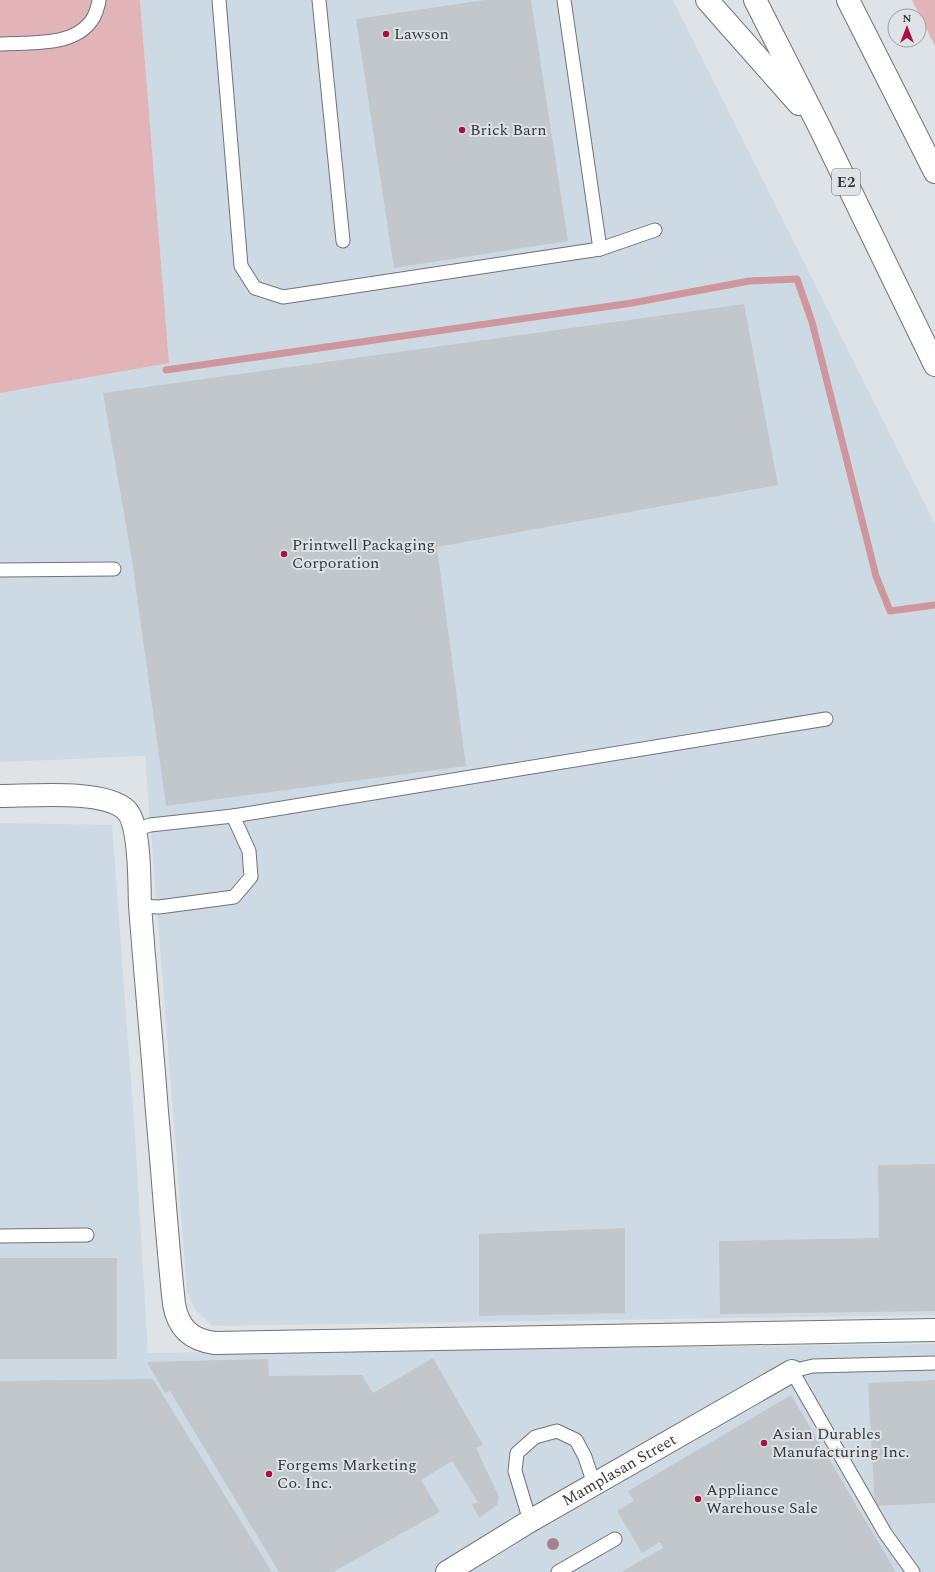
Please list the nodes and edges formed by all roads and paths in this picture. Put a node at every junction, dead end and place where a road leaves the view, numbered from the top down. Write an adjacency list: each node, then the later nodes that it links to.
1 (99, 0): 8 (lane)
2 (219, 0): 13 (lane)
3 (319, 0): 12 (lane)
4 (564, 0): 13 (lane)
5 (707, 0): 9 (main road)
6 (755, 0): 9 (main road, E2)
7 (848, 0): 10 (main road)
8 (0, 44)
9 (820, 128): 14 (main road, E2)
10 (935, 172)
11 (655, 230): 13 (lane)
12 (343, 241)
13 (600, 248)
14 (935, 365)
15 (114, 569): 16 (lane)
16 (0, 570)
17 (826, 719): 19 (lane)
18 (0, 796): 20 (main road)
19 (233, 816): 20 (lane); 21 (lane)
20 (135, 830): 21 (main road)
21 (140, 906): 24 (main road)
22 (87, 1235): 23 (lane)
23 (0, 1236)
24 (935, 1330)
25 (935, 1363): 26 (lane)
26 (792, 1371): 27 (main road, Mamplasan Street); 32 (lane)
27 (594, 1484): 28 (main road, Mamplasan Street); 28 (lane)
28 (530, 1520): 30 (main road, Mamplasan Street)
29 (615, 1539): 31 (lane)
30 (447, 1572)
31 (558, 1572)
32 (913, 1572)

